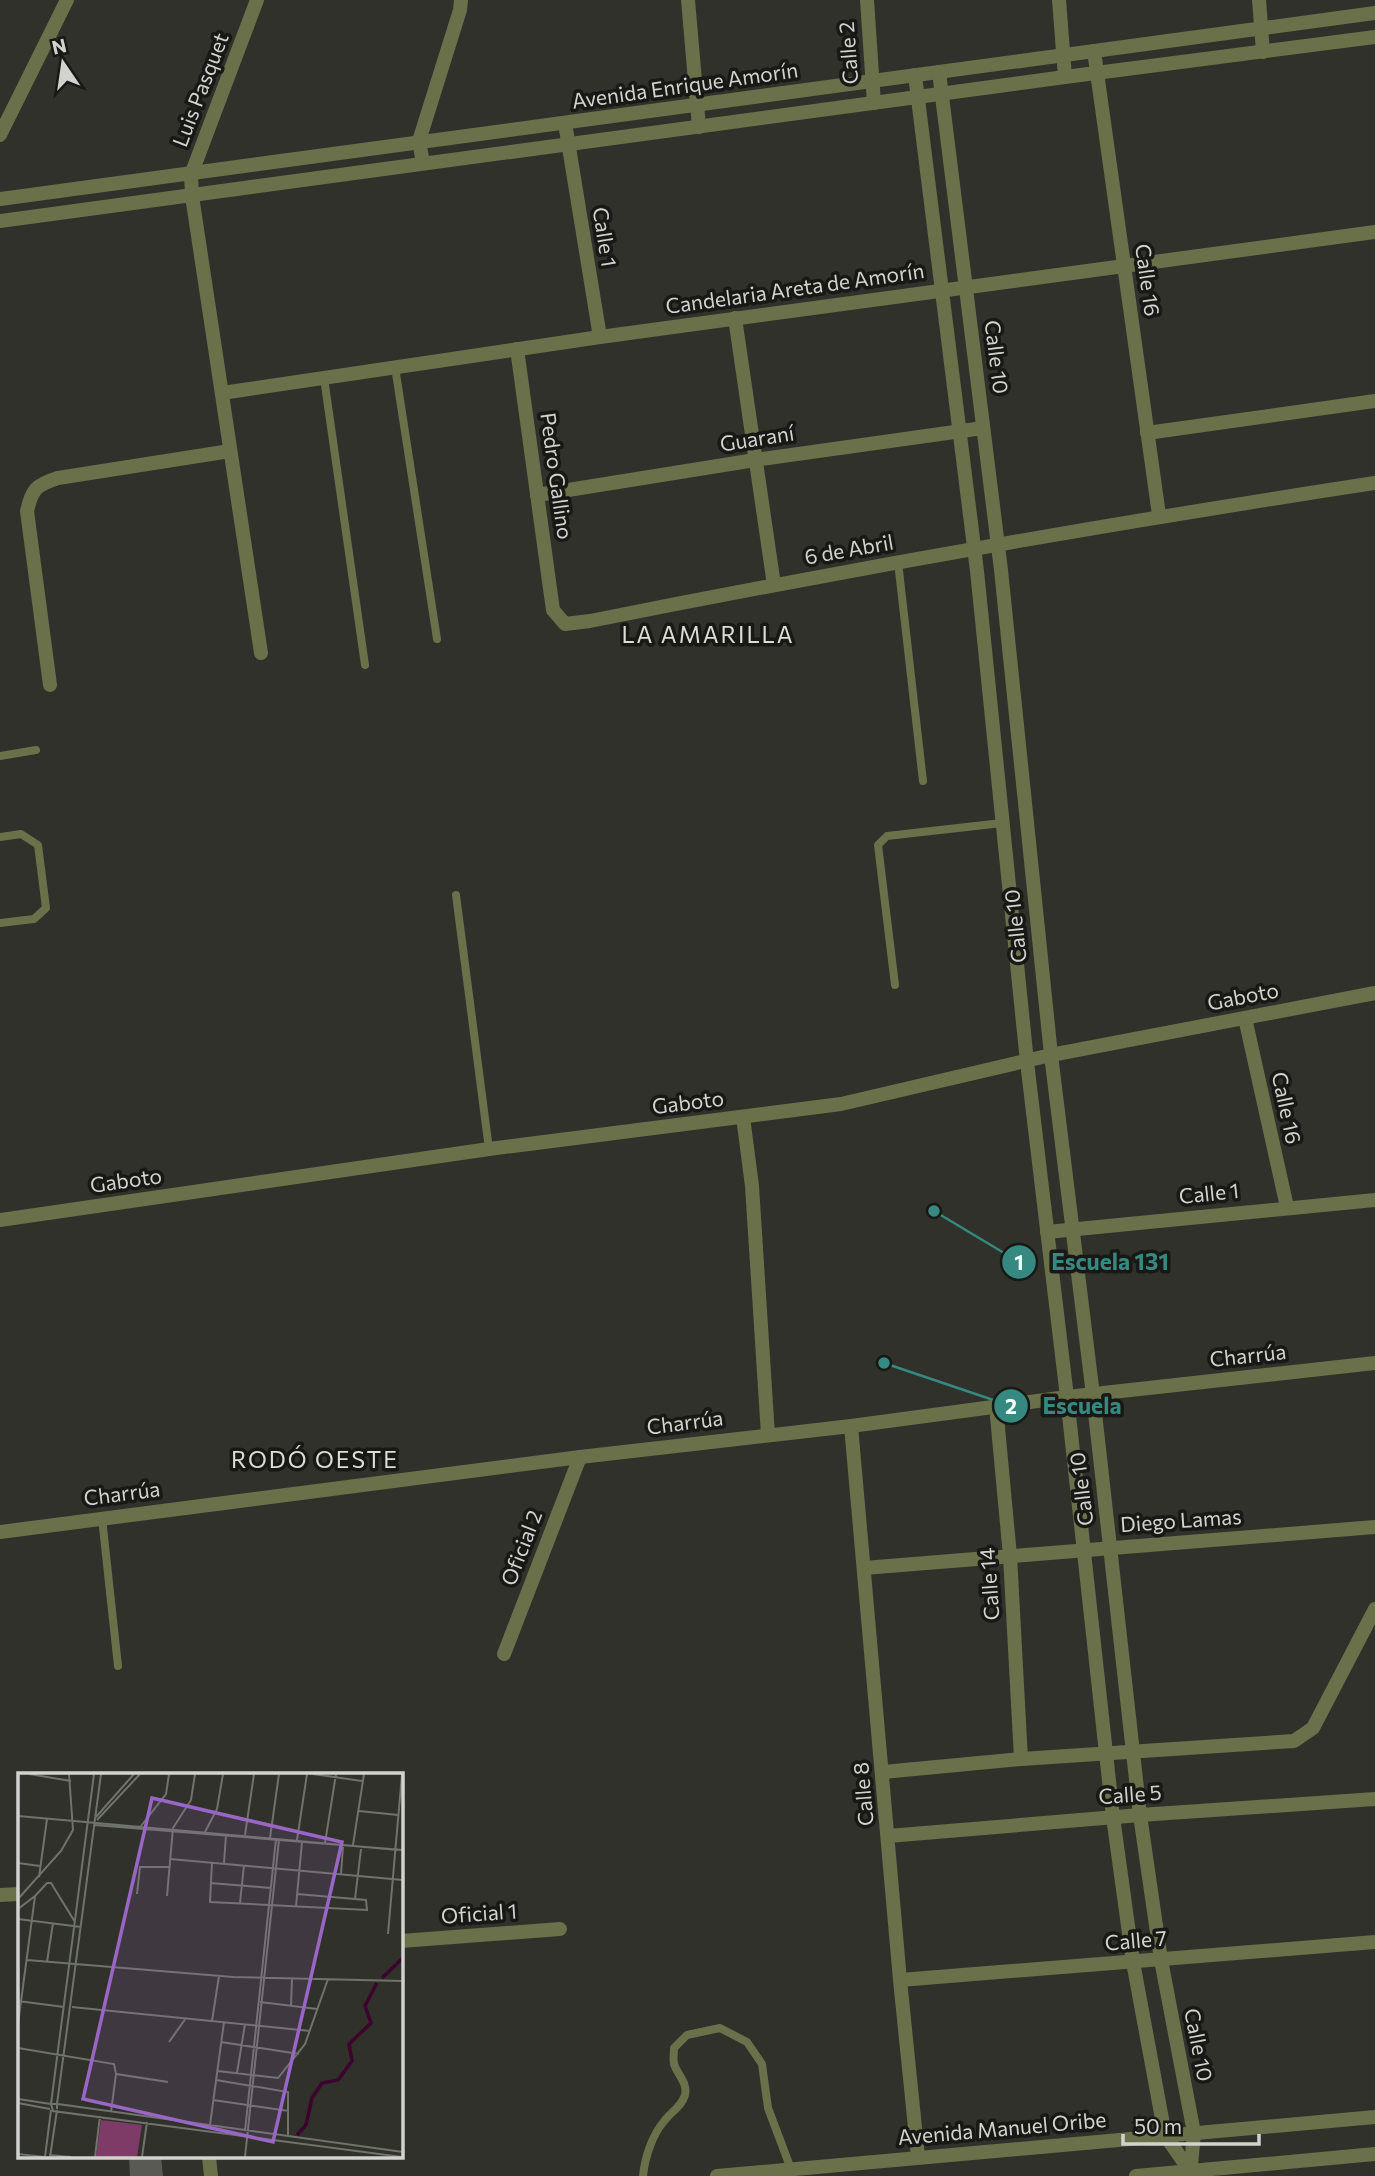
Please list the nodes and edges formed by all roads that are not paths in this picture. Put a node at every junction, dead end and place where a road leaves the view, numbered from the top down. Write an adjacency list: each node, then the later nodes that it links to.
1 (67, 0): 25 (street)
2 (257, 0): 29 (street, Luis Pasquet)
3 (461, 0): 26 (street)
4 (688, 0): 22 (street)
5 (867, 0): 18 (street, Calle 2)
6 (1059, 0): 13 (street)
7 (1259, 0): 9 (street)
8 (1375, 13): 9 (street, Avenida Enrique Amorín)
9 (1261, 30): 11 (street, Avenida Enrique Amorín); 12 (street)
10 (1375, 37): 12 (street, Avenida Enrique Amorín)
11 (1094, 51): 13 (street, Avenida Enrique Amorín); 15 (street, Calle 16)
12 (1263, 52): 15 (street, Avenida Enrique Amorín)
13 (1063, 55): 14 (street, Avenida Enrique Amorín); 17 (street)
14 (939, 72): 16 (street, Avenida Enrique Amorín); 19 (street, Calle 10)
15 (1097, 73): 17 (street, Avenida Enrique Amorín); 34 (street, Calle 16)
16 (915, 75): 18 (street, Avenida Enrique Amorín); 20 (street, Calle 10)
17 (1065, 77): 19 (street, Avenida Enrique Amorín)
18 (873, 81): 21 (street, Calle 2); 22 (street, Avenida Enrique Amorín)
19 (942, 93): 20 (street, Avenida Enrique Amorín); 35 (street, Calle 10)
20 (918, 97): 21 (street, Avenida Enrique Amorín); 36 (street, Calle 10)
21 (874, 103): 24 (street, Avenida Enrique Amorín)
22 (698, 106): 23 (street, Avenida Enrique Amorín); 24 (street)
23 (565, 123): 26 (street, Avenida Enrique Amorín); 27 (street, Calle 1)
24 (699, 127): 27 (street, Avenida Enrique Amorín)
25 (0, 135)
26 (419, 141): 28 (street); 29 (street, Avenida Enrique Amorín)
27 (568, 144): 28 (street, Avenida Enrique Amorín); 38 (street, Calle 1)
28 (423, 163): 30 (street, Avenida Enrique Amorín)
29 (191, 174): 30 (street, Luis Pasquet); 31 (street, Avenida Enrique Amorín)
30 (192, 195): 32 (street, Avenida Enrique Amorín); 42 (street, Luis Pasquet)
31 (0, 199)
32 (0, 221)
33 (1375, 232): 34 (street, Candelaria Areta de Amorín)
34 (1124, 265): 35 (street, Candelaria Areta de Amorín); 46 (street, Calle 16)
35 (966, 287): 36 (street, Candelaria Areta de Amorín); 44 (street, Calle 10)
36 (942, 290): 37 (street, Candelaria Areta de Amorín); 45 (street, Calle 10)
37 (735, 318): 38 (street, Candelaria Areta de Amorín); 48 (street)
38 (600, 337): 39 (street, Candelaria Areta de Amorín)
39 (517, 349): 40 (street, Candelaria Areta de Amorín); 50 (street, Pedro Gallino)
40 (396, 367): 41 (street, Candelaria Areta de Amorín); 57 (lane)
41 (324, 378): 42 (street, Candelaria Areta de Amorín); 59 (lane)
42 (222, 393): 47 (street, Luis Pasquet)
43 (1375, 401): 46 (street)
44 (983, 428): 45 (street, Guaraní); 52 (street, Calle 10)
45 (960, 431): 48 (street, Guaraní); 53 (street, Calle 10)
46 (1147, 433): 51 (street, Calle 16)
47 (230, 451): 58 (street, Luis Pasquet); 60 (street)
48 (755, 460): 50 (street, Guaraní); 55 (street)
49 (1375, 483): 51 (street, 6 de Abril)
50 (537, 495): 56 (street, Pedro Gallino)
51 (1159, 515): 52 (street, 6 de Abril)
52 (997, 545): 53 (street, 6 de Abril); 71 (street, Calle 10)
53 (974, 549): 54 (street, 6 de Abril); 64 (street, Calle 10)
54 (898, 562): 55 (street, 6 de Abril); 63 (lane)
55 (774, 585): 56 (street, 6 de Abril)
56 (553, 610)
57 (437, 639)
58 (261, 653)
59 (365, 664)
60 (51, 685)
61 (36, 750): 62 (lane)
62 (0, 756)
63 (923, 780)
64 (1002, 822): 68 (lane); 72 (street, Calle 10)
65 (0, 837): 67 (lane)
66 (456, 895): 74 (lane)
67 (0, 923)
68 (894, 985)
69 (1375, 993): 70 (street, Gaboto)
70 (1245, 1018): 71 (street, Gaboto); 76 (street, Calle 16)
71 (1051, 1055): 72 (street, Gaboto); 78 (street, Calle 10)
72 (1027, 1062): 73 (street, Gaboto); 79 (street, Calle 10)
73 (743, 1117): 74 (street, Gaboto); 85 (street)
74 (489, 1149): 77 (street, Gaboto)
75 (1375, 1200): 76 (street, Calle 1)
76 (1287, 1207): 78 (street, Calle 1)
77 (0, 1220)
78 (1071, 1230): 79 (street, Calle 1); 81 (street, Calle 10)
79 (1047, 1232): 82 (street, Calle 10)
80 (1375, 1363): 81 (street, Charrúa)
81 (1093, 1395): 82 (street, Charrúa); 90 (street, Calle 10)
82 (1067, 1397): 83 (street, Charrúa); 91 (street, Calle 10)
83 (996, 1406): 84 (street, Charrúa); 92 (street, Calle 14)
84 (851, 1426): 85 (street, Charrúa); 93 (street, Calle 8)
85 (768, 1435): 86 (street, Charrúa)
86 (580, 1457): 87 (street, Charrúa); 95 (street, Oficial 2)
87 (102, 1518): 89 (street, Charrúa); 96 (lane)
88 (1375, 1528): 90 (street, Diego Lamas)
89 (0, 1532)
90 (1110, 1547): 91 (street, Diego Lamas); 97 (street, Calle 10)
91 (1084, 1550): 92 (street, Diego Lamas); 98 (street, Calle 10)
92 (1010, 1556): 93 (street, Diego Lamas); 99 (street, Calle 14)
93 (864, 1568): 100 (street, Calle 8)
94 (1375, 1609): 97 (street)
95 (504, 1654)
96 (118, 1667)
97 (1133, 1751): 98 (street); 102 (street, Calle 10)
98 (1106, 1753): 99 (street); 103 (street, Calle 10)
99 (1021, 1759): 100 (street)
100 (883, 1772): 104 (street, Calle 8)
101 (1375, 1799): 102 (street, Calle 5)
102 (1140, 1815): 103 (street, Calle 5); 110 (street, Calle 10)
103 (1113, 1817): 104 (street, Calle 5); 111 (street, Calle 10)
104 (888, 1836): 112 (street, Calle 8)
105 (18, 1894): 106 (street)
106 (0, 1895)
107 (560, 1929): 108 (street, Oficial 1)
108 (402, 1941)
109 (1375, 1942): 110 (street, Calle 7)
110 (1161, 1960): 111 (street, Calle 7); 114 (street, Calle 10)
111 (1133, 1962): 112 (street, Calle 7); 115 (street, Calle 10)
112 (900, 1980): 117 (street, Calle 8)
113 (1375, 2117): 114 (street, Avenida Manuel Oribe)
114 (1194, 2133): 115 (street, Avenida Manuel Oribe); 120 (street, Calle 10)
115 (1165, 2135): 117 (street, Avenida Manuel Oribe); 120 (street, Calle 10)
116 (1375, 2154): 120 (street)
117 (918, 2157): 119 (street, Avenida Manuel Oribe)
118 (209, 2158): 121 (street)
119 (791, 2169): 122 (lane); 123 (street, Avenida Manuel Oribe)
120 (1190, 2174): 124 (street)
121 (211, 2176)
122 (643, 2176)
123 (717, 2176)
124 (1136, 2176)

